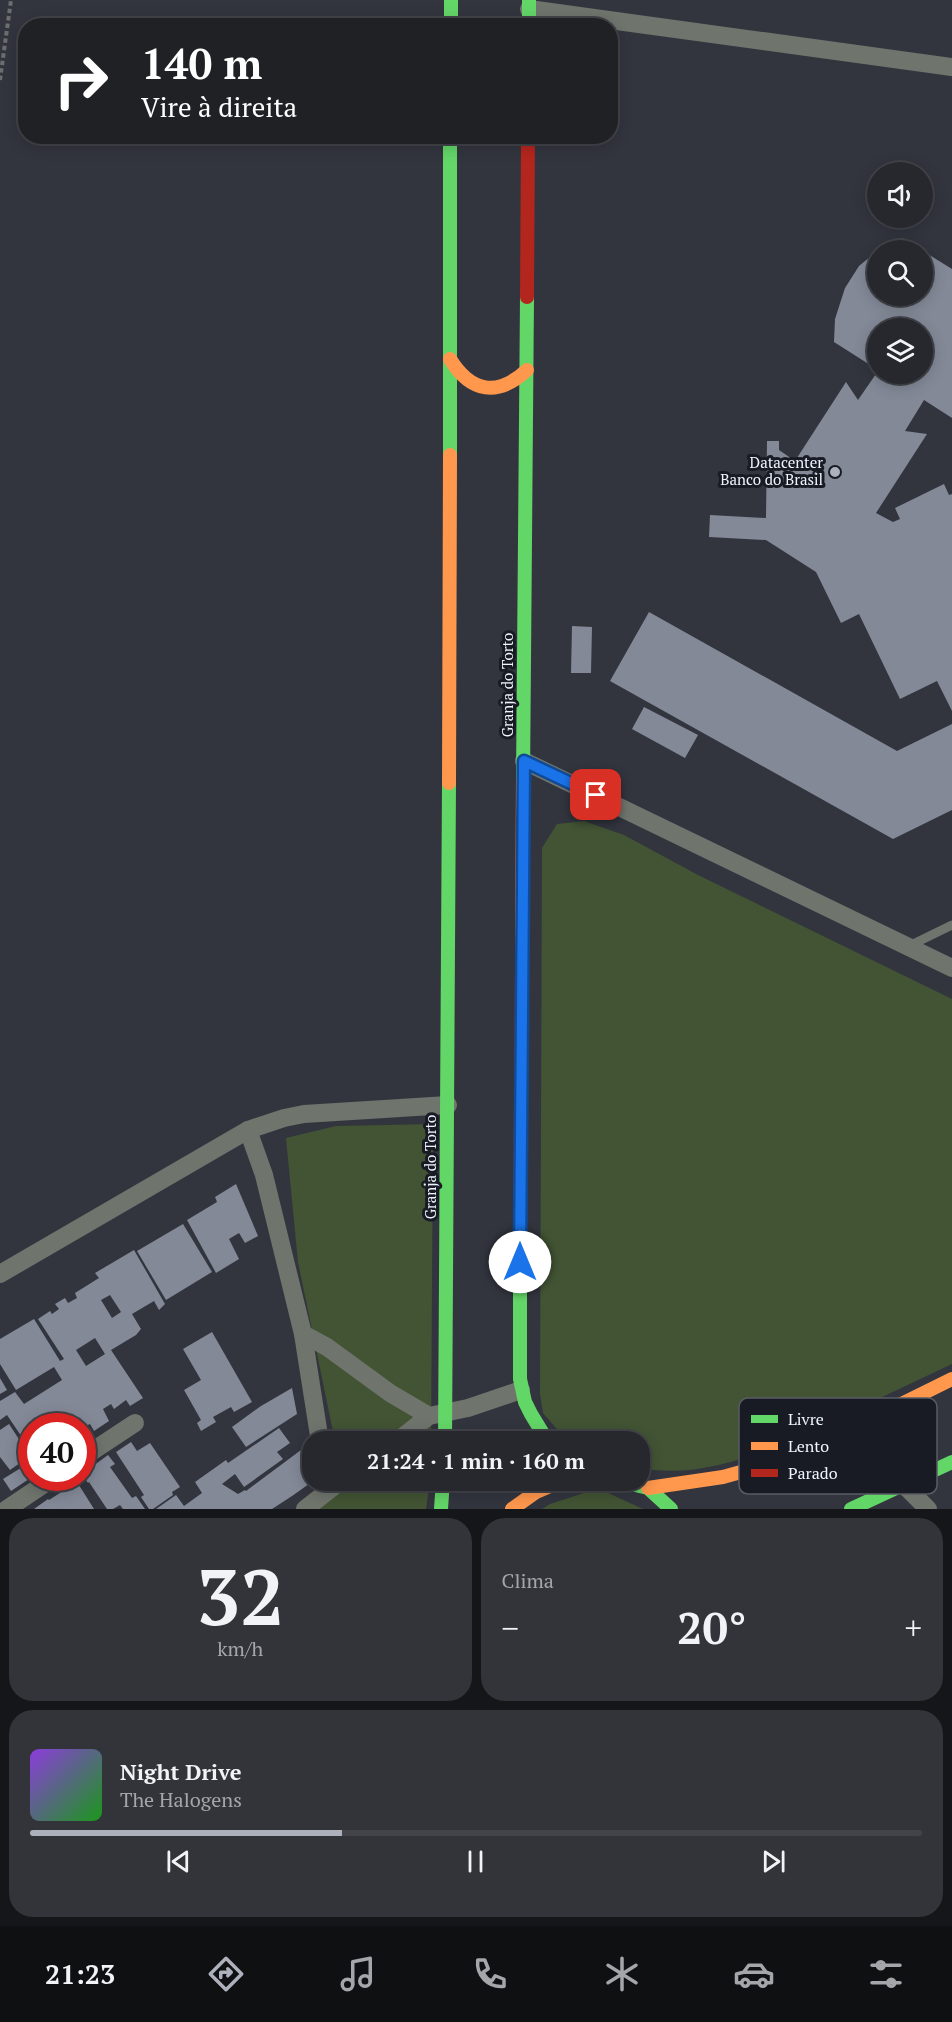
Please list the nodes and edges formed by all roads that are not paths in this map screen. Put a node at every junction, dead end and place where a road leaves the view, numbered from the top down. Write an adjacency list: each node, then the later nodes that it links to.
1 (451, 0): 3 (street)
2 (529, 12): 4 (street)
3 (451, 18)
4 (575, 18)
5 (618, 24): 6 (street)
6 (952, 67)
7 (450, 144): 9 (street, Granja do Torto)
8 (528, 144): 10 (street, Granja do Torto)
9 (450, 359): 10 (street); 15 (street, Granja do Torto)
10 (527, 370): 11 (street, Granja do Torto)
11 (524, 761): 13 (street); 20 (street, Granja do Torto)
12 (952, 925): 13 (lane)
13 (909, 946): 14 (street)
14 (952, 968)
15 (448, 1105): 16 (street); 22 (street, Granja do Torto)
16 (248, 1130): 17 (street); 18 (street)
17 (0, 1274)
18 (303, 1334): 22 (street); 24 (street)
19 (952, 1379): 21 (street)
20 (520, 1389): 22 (street); 27 (street, Granja do Torto)
21 (914, 1398)
22 (437, 1414): 25 (street); 26 (street, Granja do Torto)
23 (135, 1423): 28 (street)
24 (318, 1431)
25 (412, 1431)
26 (442, 1431)
27 (540, 1431)
28 (96, 1449)
29 (952, 1462): 30 (street)
30 (937, 1469)
31 (739, 1473): 32 (street)
32 (650, 1488)
33 (650, 1490): 44 (street)
34 (34, 1491): 40 (street)
35 (442, 1491): 42 (street)
36 (538, 1491): 43 (street)
37 (325, 1494): 41 (street)
38 (883, 1494): 45 (street)
39 (913, 1494): 46 (street)
40 (7, 1509)
41 (305, 1509)
42 (441, 1509)
43 (512, 1509)
44 (671, 1509)
45 (852, 1509)
46 (928, 1509)

